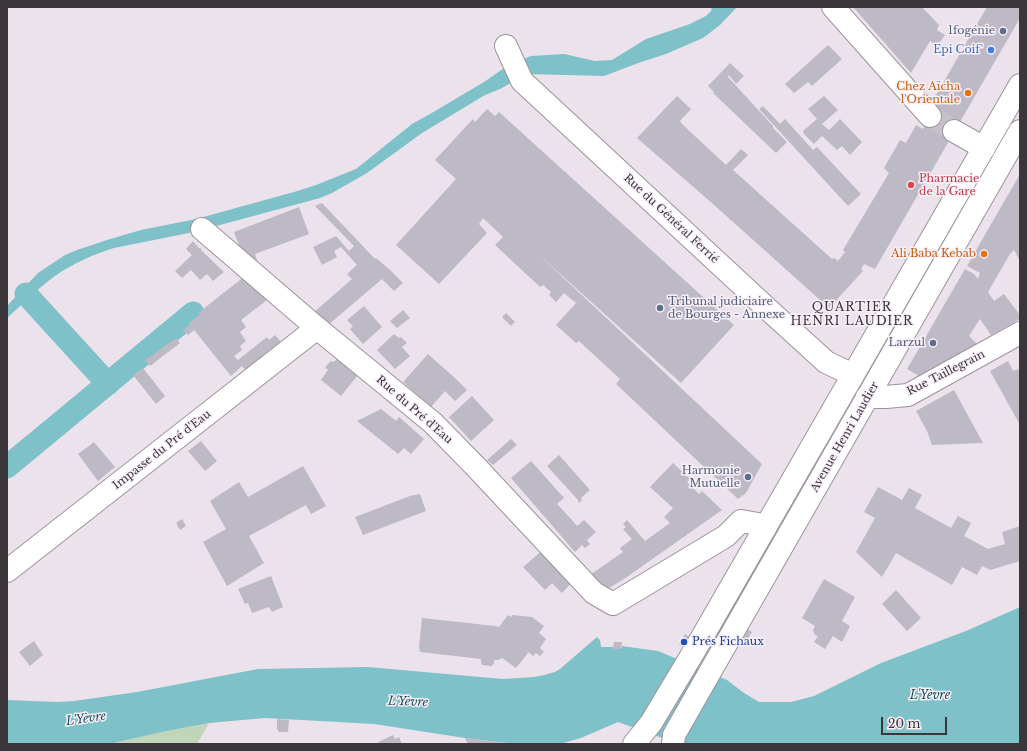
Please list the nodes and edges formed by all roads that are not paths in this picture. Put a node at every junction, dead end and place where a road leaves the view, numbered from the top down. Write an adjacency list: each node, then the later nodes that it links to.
1 (833, 7): 4 (street)
2 (509, 52): 11 (street, Rue du Général Ferrié)
3 (1020, 86): 7 (street)
4 (930, 116)
5 (954, 131): 7 (street)
6 (1020, 131): 12 (street, Avenue Henri Laudier)
7 (984, 148): 11 (street)
8 (202, 229): 9 (street, Rue du Pré d'Eau)
9 (317, 328): 13 (street, Rue du Pré d'Eau); 14 (street, Impasse du Pré d'Eau)
10 (1020, 334): 12 (street, Rue Taillegrain)
11 (853, 374): 13 (street)
12 (867, 397): 16 (street, Avenue Henri Laudier)
13 (765, 528): 15 (street)
14 (7, 571)
15 (634, 744)
16 (673, 744)

